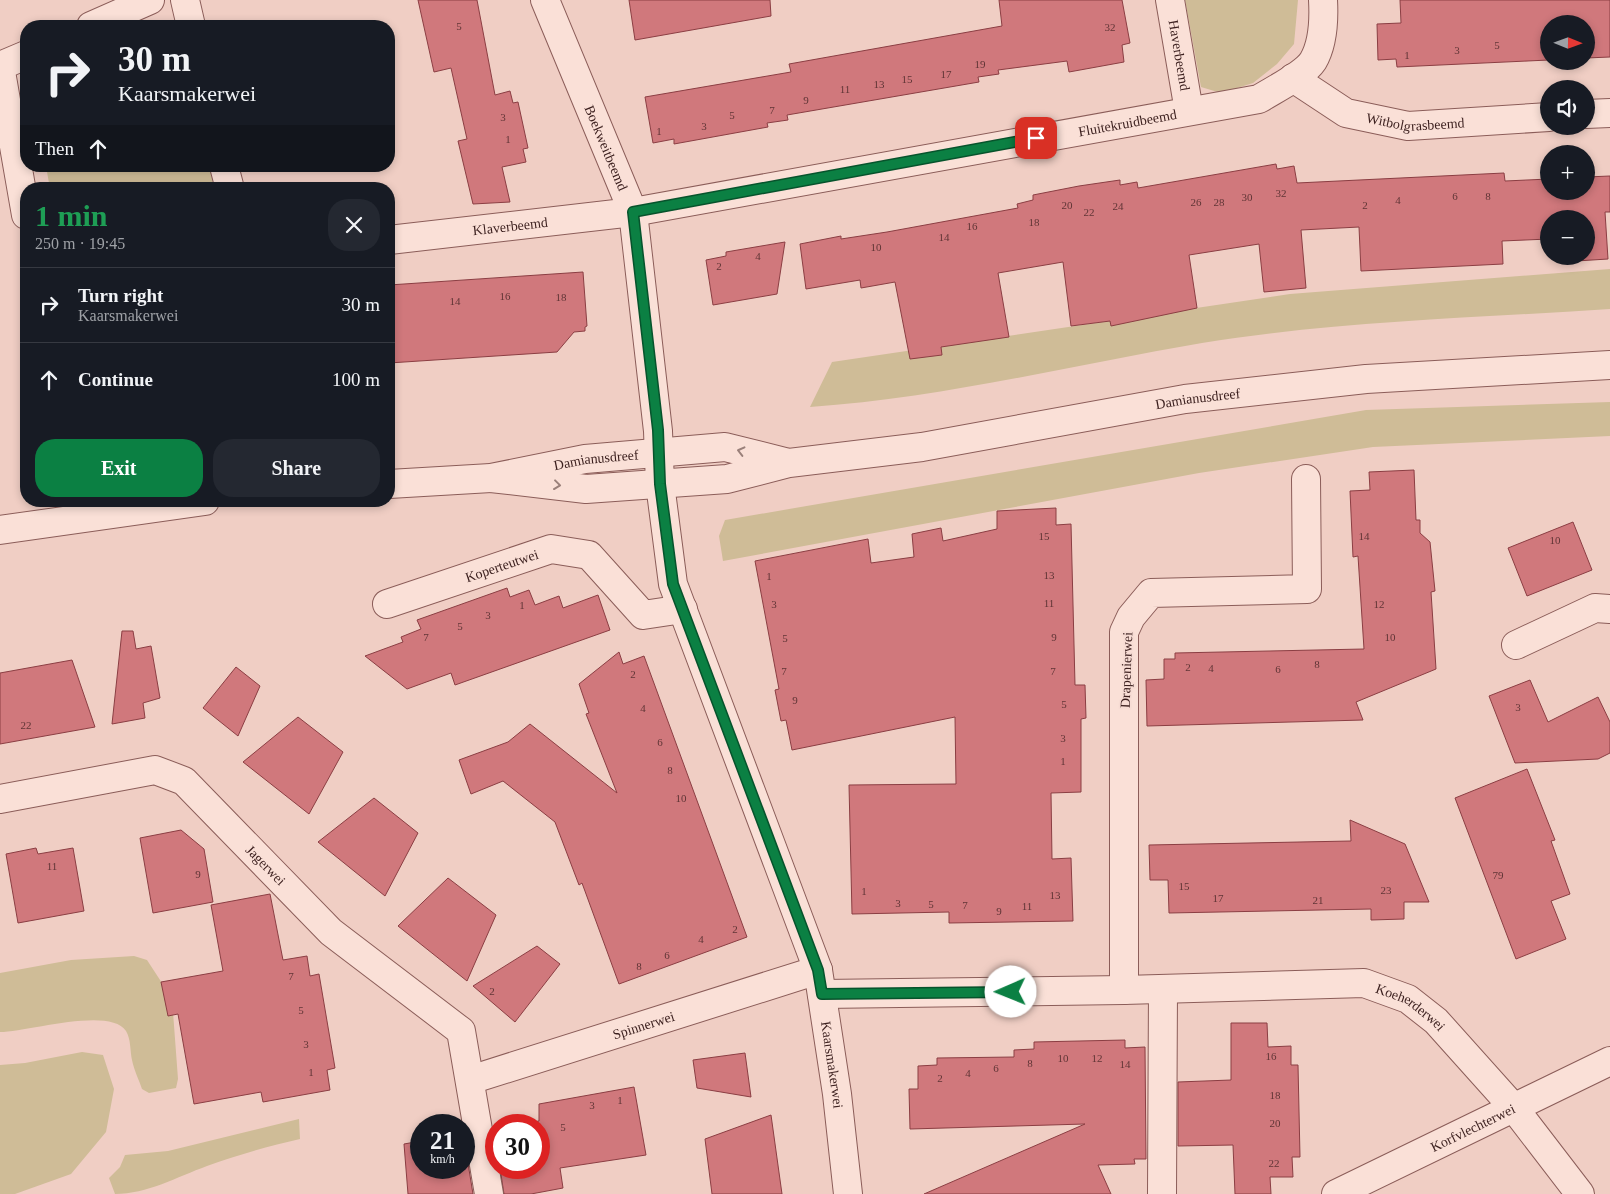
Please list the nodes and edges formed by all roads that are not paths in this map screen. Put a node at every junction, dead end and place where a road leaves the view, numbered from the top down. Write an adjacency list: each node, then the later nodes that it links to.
1 (150, 0): 6 (street)
2 (185, 0): 7 (street)
3 (545, 0): 16 (street, Boekweitbeemd)
4 (1170, 0): 11 (street, Haverbeemd)
5 (1323, 0): 10 (street, Fluitekruidbeemd)
6 (105, 20)
7 (190, 20)
8 (20, 58): 9 (street)
9 (0, 66): 15 (street)
10 (1293, 78): 11 (street, Fluitekruidbeemd); 14 (street, Witbolgrasbeemd)
11 (1189, 111): 16 (street, Fluitekruidbeemd)
12 (1610, 113): 13 (street)
13 (1595, 114)
14 (1540, 118)
15 (20, 182)
16 (633, 212): 17 (street, Klaverbeemd); 19 (street, Boekweitbeemd)
17 (395, 239)
18 (1610, 365): 20 (street, Damianusdreef)
19 (657, 452): 20 (street, Damianusdreef, one-way to 19); 21 (street, Damianusdreef); 24 (street, Boekweitbeemd)
20 (789, 463): 24 (street, Damianusdreef)
21 (491, 478): 23 (street, Damianusdreef); 24 (street, Damianusdreef, one-way to 24)
22 (1306, 479): 34 (street, Drapenierwei)
23 (395, 484)
24 (660, 484): 28 (street, Kaarsmakerwei)
25 (163, 507): 26 (street)
26 (0, 530)
27 (387, 604): 28 (street, Koperteutwei)
28 (683, 609): 32 (street, Kaarsmakerwei)
29 (1610, 609): 30 (street)
30 (1516, 645)
31 (0, 799): 36 (street, Jagerwei)
32 (820, 982): 34 (street, Koeherderwei); 36 (street, Spinnerwei); 39 (street, Kaarsmakerwei)
33 (1162, 989): 34 (street, Koeherderwei); 37 (street, Koeherderwei); 40 (street)
34 (1124, 990)
35 (1610, 1061): 37 (street, Korfvlechterwei)
36 (470, 1080): 38 (street, Jagerwei)
37 (1514, 1108): 41 (street, Korfvlechterwei); 42 (street, Koeherderwei)
38 (489, 1194)
39 (848, 1194)
40 (1162, 1194)
41 (1336, 1194)
42 (1580, 1194)

